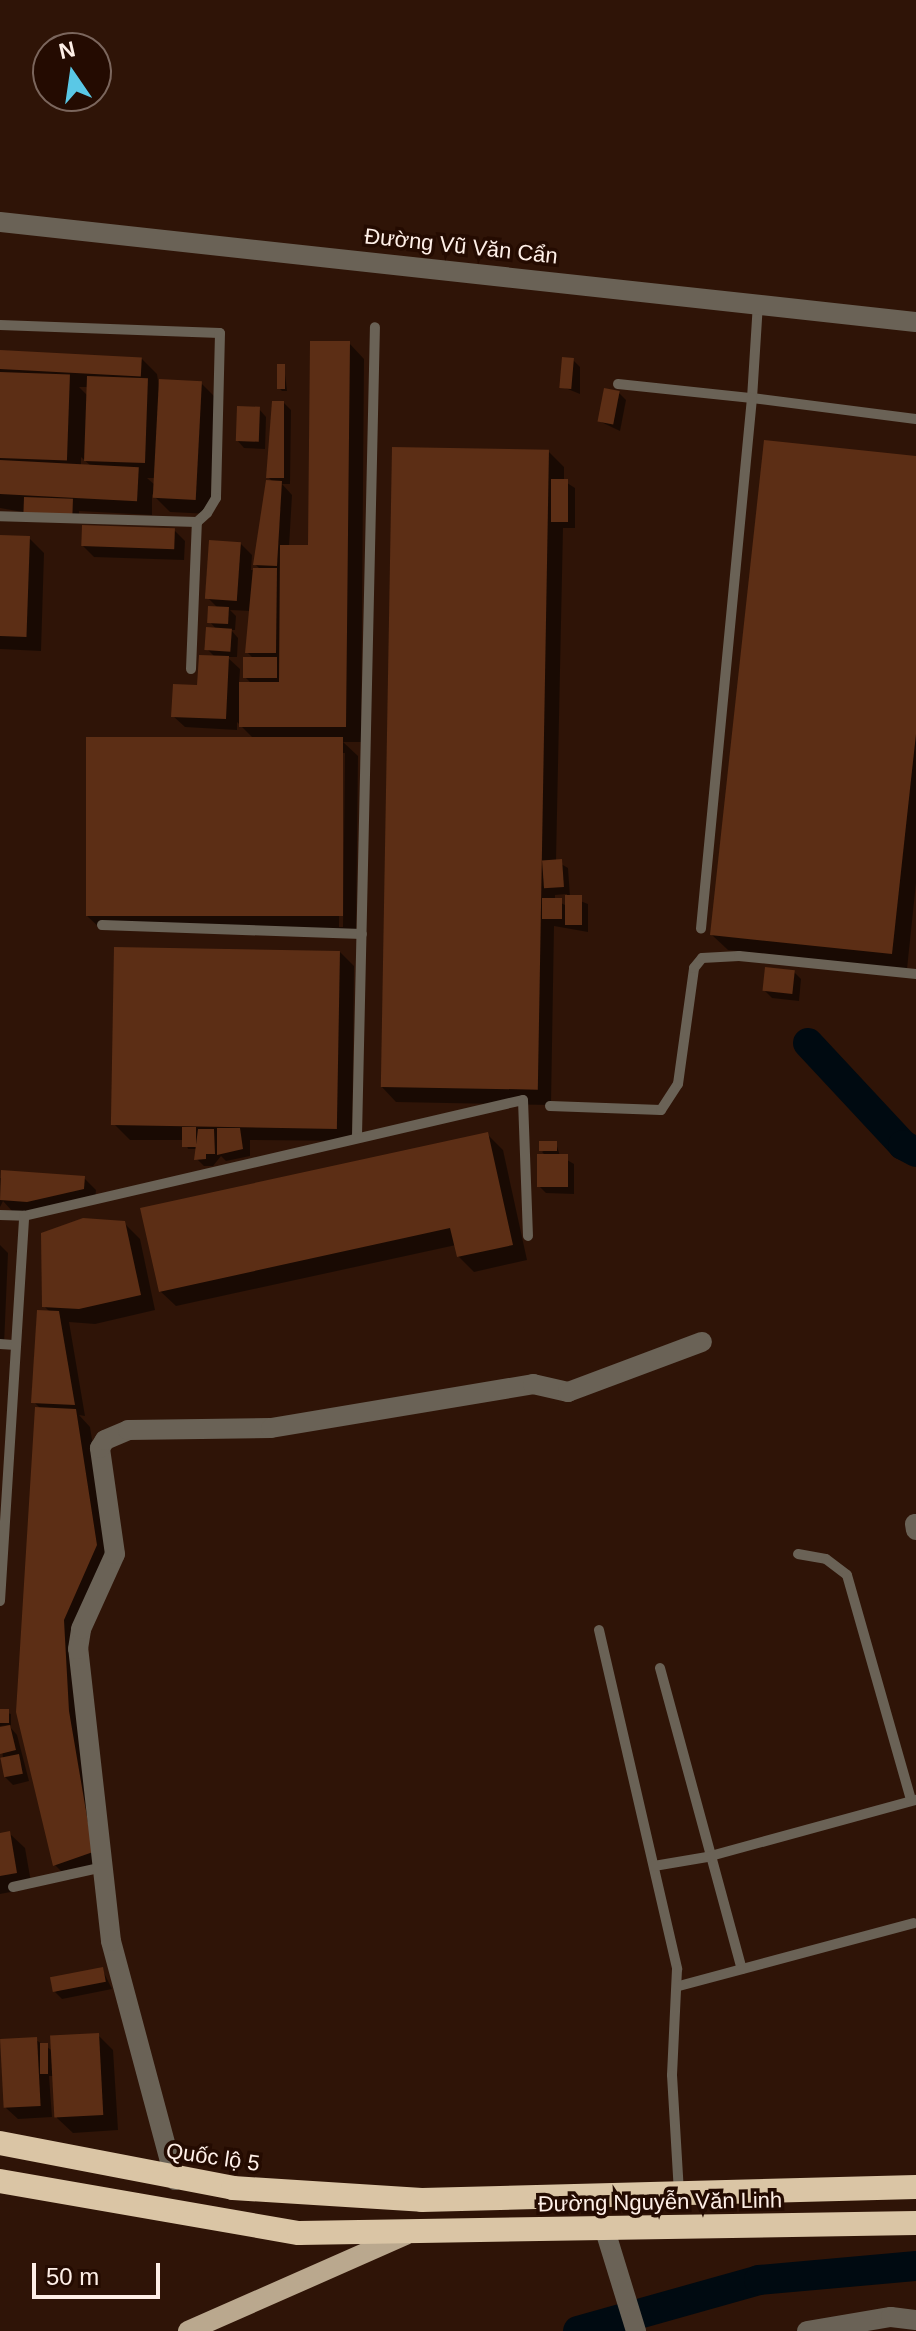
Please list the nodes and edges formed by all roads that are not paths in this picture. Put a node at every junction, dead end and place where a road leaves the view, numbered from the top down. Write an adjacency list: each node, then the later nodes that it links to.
1 (0, 222): 2 (street, Đường Vũ Văn Cẩn)
2 (758, 303): 3 (street, Đường Vũ Văn Cẩn); 7 (lane)
3 (916, 322)
4 (0, 325): 10 (lane)
5 (375, 327): 14 (lane)
6 (618, 384): 7 (lane)
7 (752, 398): 8 (lane); 13 (lane)
8 (916, 419)
9 (0, 516): 10 (lane)
10 (197, 522): 11 (lane)
11 (191, 669)
12 (102, 925): 14 (lane)
13 (701, 929)
14 (362, 934): 17 (lane)
15 (916, 974): 16 (lane)
16 (550, 1106)
17 (357, 1136): 19 (lane); 20 (lane)
18 (0, 1215): 19 (lane)
19 (24, 1216): 23 (lane)
20 (528, 1236)
21 (702, 1342): 33 (street)
22 (0, 1344): 23 (lane)
23 (16, 1345): 24 (lane)
24 (5, 1461): 26 (lane)
25 (798, 1554): 30 (lane)
26 (2, 1568): 27 (lane)
27 (0, 1601)
28 (599, 1630): 32 (lane)
29 (660, 1668): 31 (lane)
30 (914, 1800): 31 (lane)
31 (707, 1857): 32 (lane); 36 (lane)
32 (654, 1866): 37 (lane)
33 (103, 1867): 34 (lane); 39 (street)
34 (13, 1887)
35 (914, 1923): 36 (lane)
36 (742, 1969): 37 (lane)
37 (679, 1986): 42 (lane)
38 (0, 2143): 39 (highway, Quốc lộ 5)
39 (175, 2180): 43 (highway, Quốc lộ 5)
40 (0, 2181): 46 (highway)
41 (916, 2187): 42 (highway, Đường Nguyễn Văn Linh)
42 (679, 2193): 43 (highway, Đường Nguyễn Văn Linh)
43 (422, 2200)
44 (916, 2223): 45 (highway, Đường Nguyễn Văn Linh)
45 (604, 2227): 46 (highway, Đường Nguyễn Văn Linh); 49 (street)
46 (406, 2235): 48 (main road)
47 (916, 2320): 50 (street)
48 (188, 2331)
49 (636, 2331)
50 (807, 2331)

